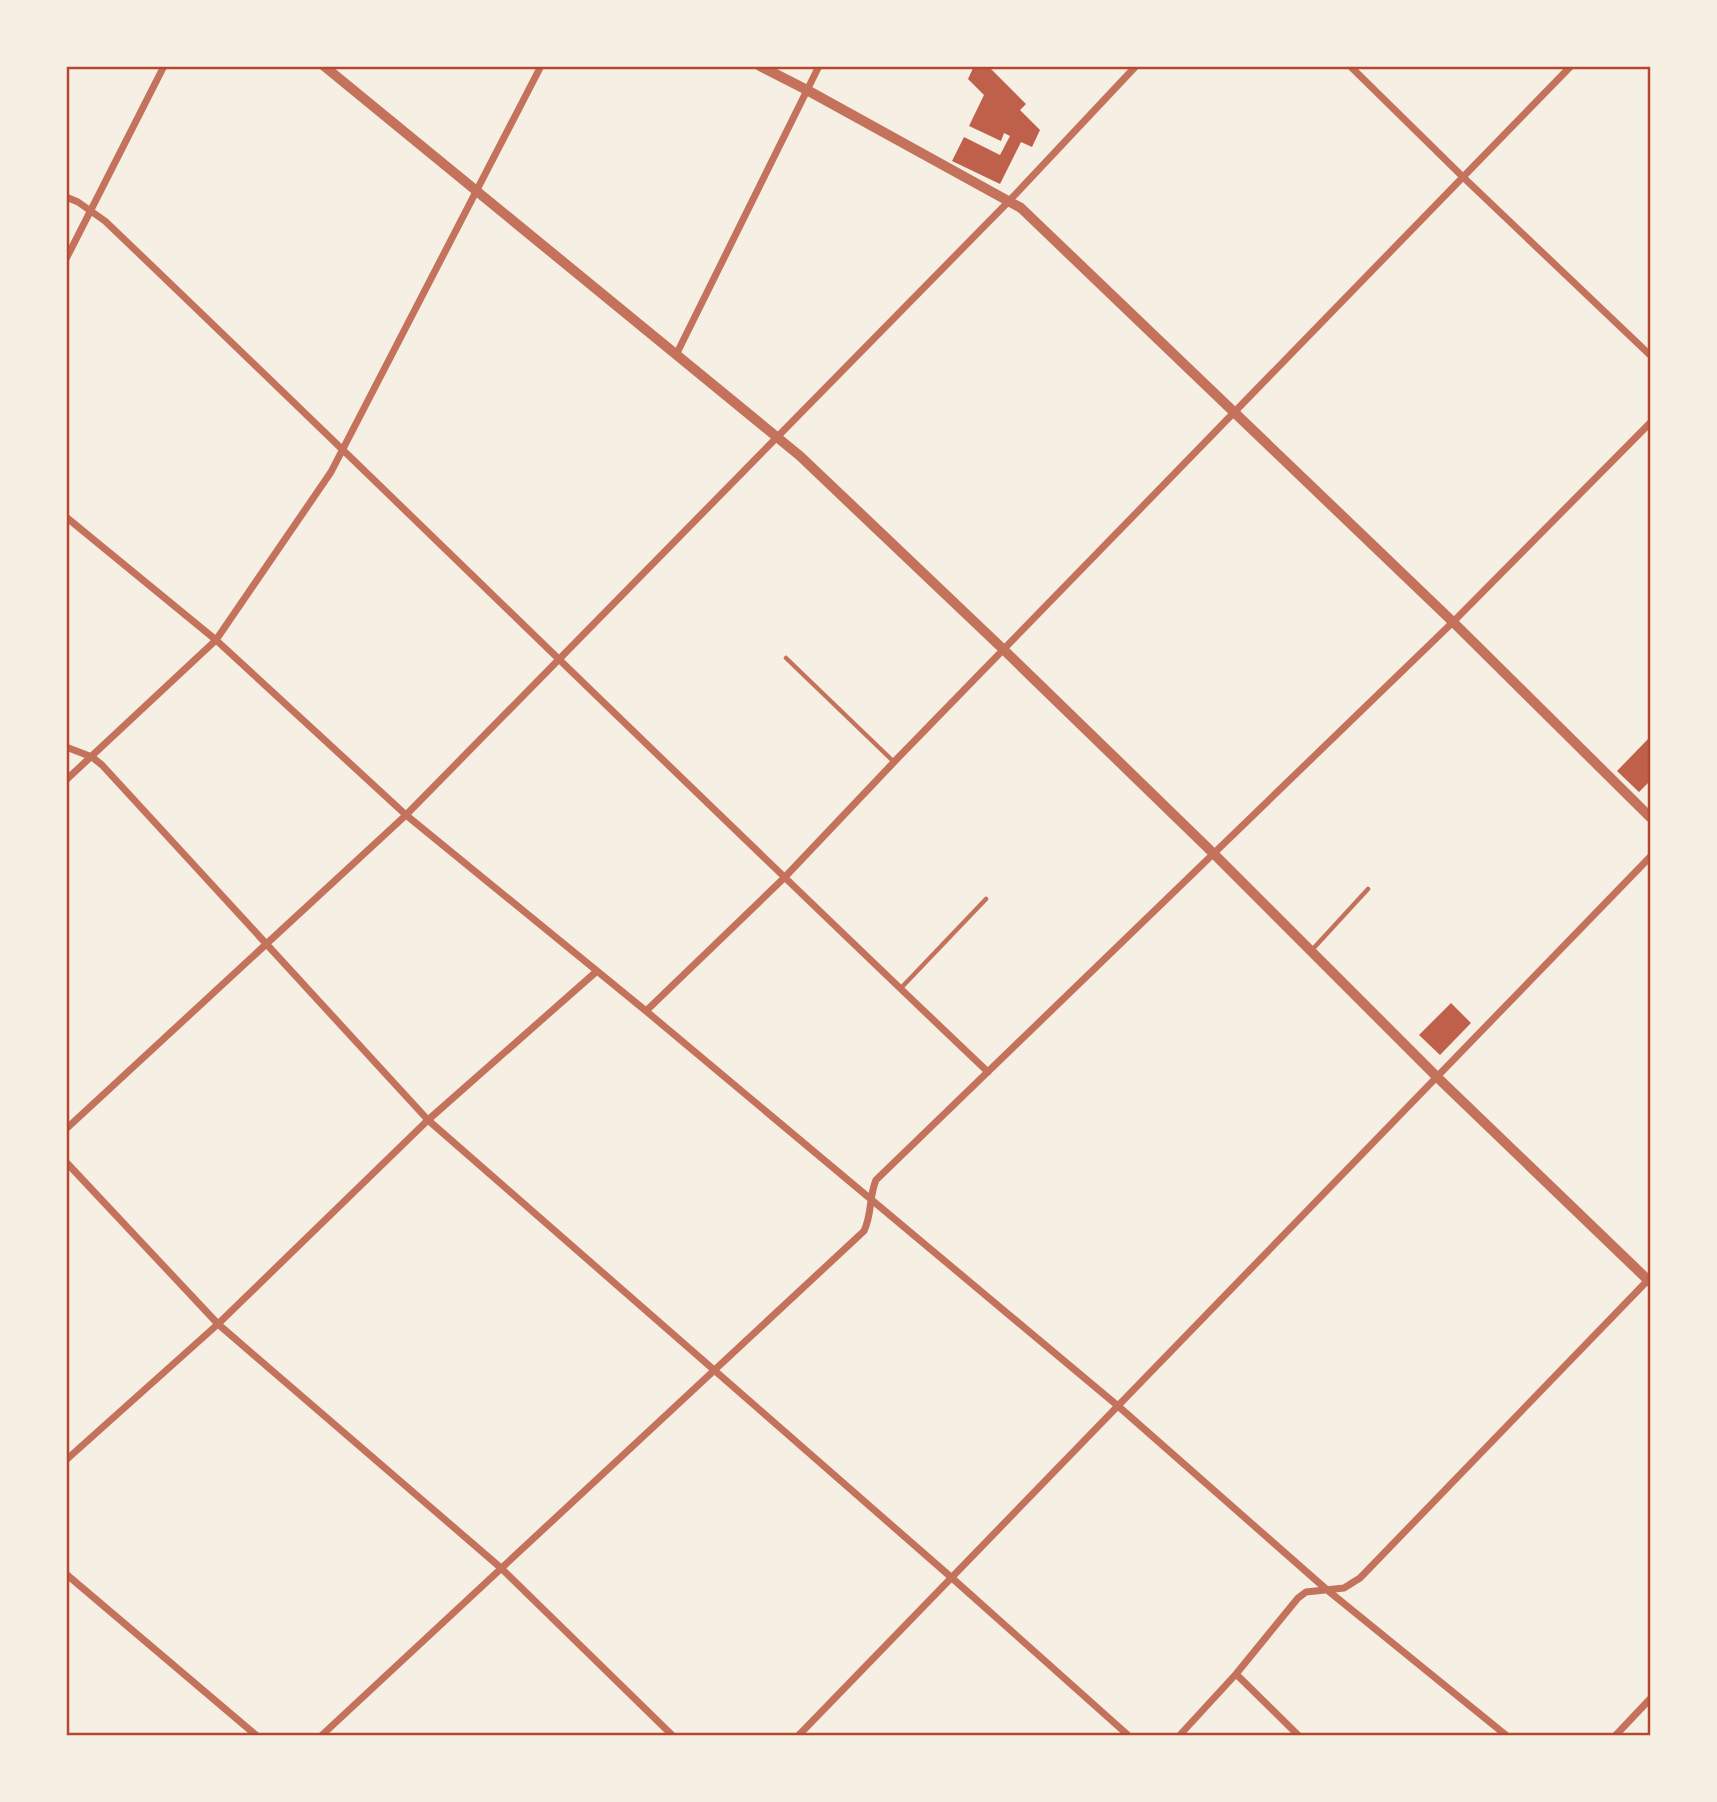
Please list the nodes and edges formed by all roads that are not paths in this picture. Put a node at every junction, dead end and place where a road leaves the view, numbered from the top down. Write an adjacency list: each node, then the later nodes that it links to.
1 (164, 66): 14 (street)
2 (324, 66): 11 (street)
3 (541, 66): 11 (street)
4 (760, 66): 9 (street)
5 (819, 66): 9 (street)
6 (1136, 66): 13 (street)
7 (1350, 66): 10 (street)
8 (1571, 66): 10 (street)
9 (807, 90): 13 (street); 16 (street)
10 (1463, 177): 17 (street); 18 (street)
11 (477, 191): 16 (street); 21 (street)
12 (66, 197): 14 (street)
13 (1010, 200): 18 (street); 20 (street)
14 (91, 210): 15 (street); 21 (street)
15 (66, 259)
16 (676, 355): 20 (street)
17 (1650, 355)
18 (1234, 412): 23 (street); 25 (street)
19 (1650, 423): 23 (street)
20 (777, 435): 25 (street); 27 (street)
21 (344, 450): 24 (street); 27 (street)
22 (66, 517): 24 (street)
23 (1453, 622): 33 (street); 34 (street)
24 (216, 640): 29 (street); 32 (street)
25 (1004, 650): 30 (street); 34 (street)
26 (786, 658): 30 (lane)
27 (557, 659): 32 (street); 36 (street)
28 (66, 747): 29 (street)
29 (92, 757): 31 (street); 39 (street)
30 (894, 762): 36 (street)
31 (66, 780)
32 (406, 815): 39 (street); 41 (street)
33 (1650, 817)
34 (1213, 853): 40 (street); 44 (street)
35 (1650, 857): 45 (street)
36 (784, 878): 42 (street); 43 (street)
37 (1368, 889): 40 (lane)
38 (986, 899): 42 (lane)
39 (266, 944): 46 (street); 47 (street)
40 (1310, 952): 45 (street)
41 (597, 971): 43 (street); 46 (street)
42 (900, 989): 44 (street)
43 (646, 1011): 49 (street)
44 (988, 1072): 49 (street)
45 (1438, 1078): 50 (street); 53 (street)
46 (428, 1120): 51 (street); 52 (street)
47 (66, 1129)
48 (66, 1162): 51 (street)
49 (871, 1201): 52 (street); 53 (street)
50 (1650, 1280): 58 (street)
51 (218, 1324): 54 (street); 55 (street)
52 (714, 1371): 55 (street); 57 (street)
53 (1118, 1406): 57 (street); 58 (street)
54 (66, 1460)
55 (501, 1568): 62 (street); 63 (street)
56 (66, 1574): 61 (street)
57 (952, 1578): 64 (street); 65 (street)
58 (1326, 1589): 59 (street); 68 (street)
59 (1236, 1674): 66 (street); 67 (street)
60 (1650, 1699): 69 (street)
61 (257, 1735)
62 (321, 1735)
63 (673, 1735)
64 (797, 1735)
65 (1129, 1735)
66 (1179, 1735)
67 (1298, 1735)
68 (1507, 1735)
69 (1615, 1735)

